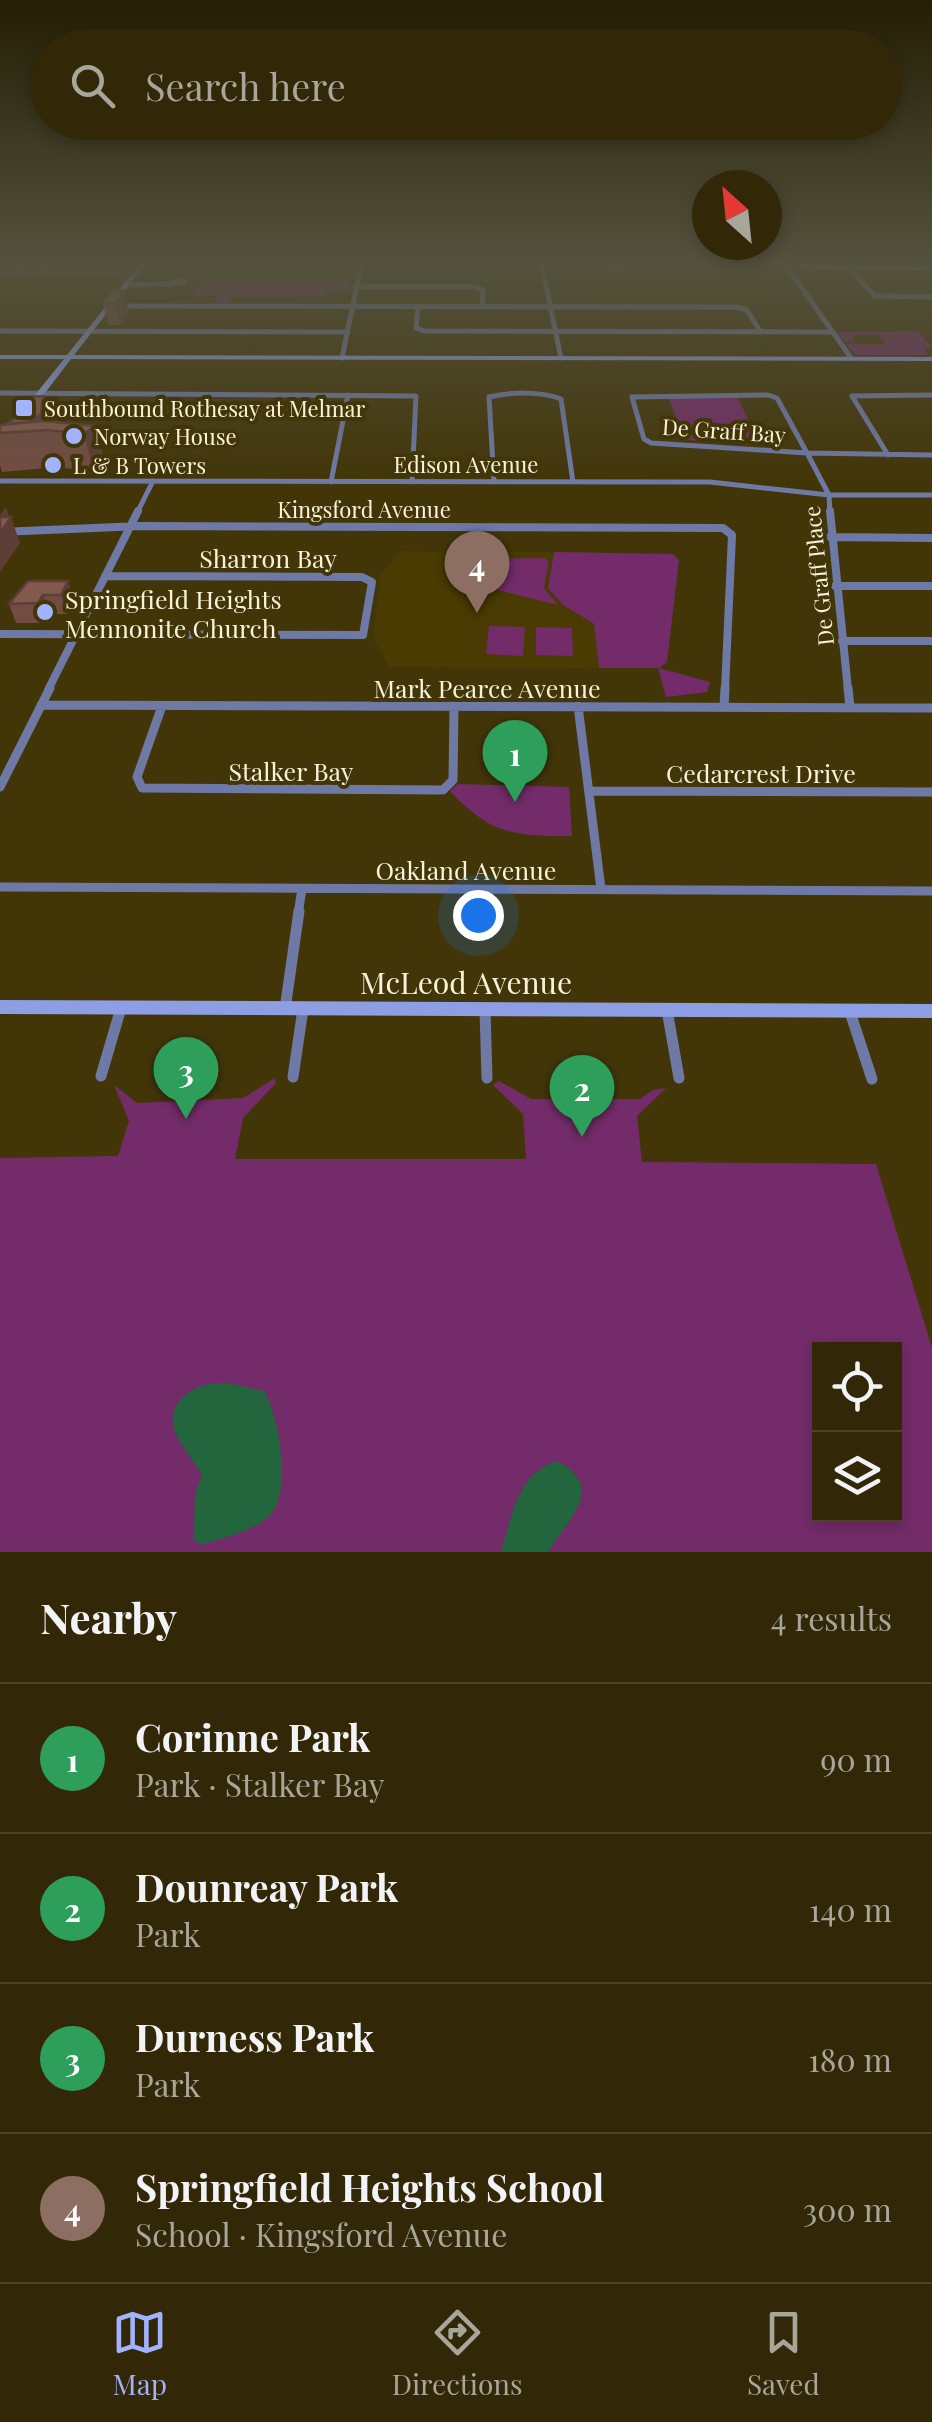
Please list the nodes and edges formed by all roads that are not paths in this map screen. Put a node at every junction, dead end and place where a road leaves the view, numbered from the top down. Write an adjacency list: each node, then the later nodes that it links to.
1 (86, 333): 6 (street)
2 (348, 333): 7 (street)
3 (556, 333): 8 (street)
4 (832, 333): 9 (street)
5 (0, 357): 6 (street)
6 (69, 357): 7 (street); 12 (street)
7 (342, 358): 8 (street)
8 (561, 358): 9 (street)
9 (850, 358): 10 (street)
10 (932, 358)
11 (0, 392): 12 (street)
12 (42, 393): 13 (street); 16 (street)
13 (348, 394): 22 (street); 23 (street)
14 (932, 395): 18 (street)
15 (772, 396): 17 (street, De Graff Place); 17 (street, De Graff Bay)
16 (20, 420)
17 (807, 453): 18 (street); 26 (street, De Graff Place)
18 (888, 455): 19 (street)
19 (932, 455)
20 (0, 481): 21 (street, Edison Avenue)
21 (153, 481): 22 (street, Edison Avenue); 28 (street)
22 (331, 482): 23 (street, Edison Avenue)
23 (412, 482): 24 (street, Edison Avenue)
24 (494, 482): 25 (street, Edison Avenue); 25 (street)
25 (573, 482): 26 (street, Edison Avenue)
26 (828, 495): 27 (street, Edison Avenue); 30 (street, De Graff Place)
27 (932, 495)
28 (131, 526): 29 (street, Kingsford Avenue); 32 (street); 42 (street, Kingsford Avenue)
29 (0, 532)
30 (830, 537): 31 (street); 33 (street, De Graff Place)
31 (932, 538)
32 (105, 576): 36 (street); 36 (street, Sharron Bay)
33 (835, 586): 34 (street); 37 (street, De Graff Place)
34 (932, 586)
35 (0, 634): 36 (street, Sharron Bay)
36 (75, 635): 39 (street)
37 (842, 641): 38 (street); 44 (street, De Graff Place)
38 (932, 641)
39 (42, 705): 40 (street, Mark Pearce Avenue); 46 (street)
40 (162, 706): 43 (street, Mark Pearce Avenue); 43 (street, Stalker Bay)
41 (578, 706): 42 (street, Mark Pearce Avenue); 43 (street, Mark Pearce Avenue); 47 (street)
42 (724, 707): 44 (street, Mark Pearce Avenue)
43 (454, 708)
44 (850, 708): 45 (street, Mark Pearce Avenue)
45 (932, 708)
46 (0, 787)
47 (591, 791): 48 (street, Cedarcrest Drive); 51 (street)
48 (932, 792)
49 (0, 887): 50 (street, Oakland Avenue)
50 (302, 889): 51 (street, Oakland Avenue); 55 (street)
51 (601, 889): 52 (street, Oakland Avenue)
52 (932, 891)
53 (0, 1008): 54 (street, McLeod Avenue)
54 (121, 1008): 55 (street, McLeod Avenue); 61 (street)
55 (285, 1009): 56 (street, McLeod Avenue)
56 (303, 1009): 57 (street, McLeod Avenue); 62 (street)
57 (484, 1010): 58 (street, McLeod Avenue); 63 (street)
58 (667, 1010): 60 (street, McLeod Avenue); 64 (street)
59 (932, 1011): 60 (street, McLeod Avenue)
60 (850, 1012): 65 (street)
61 (101, 1076)
62 (294, 1077)
63 (487, 1078)
64 (679, 1078)
65 (872, 1079)

